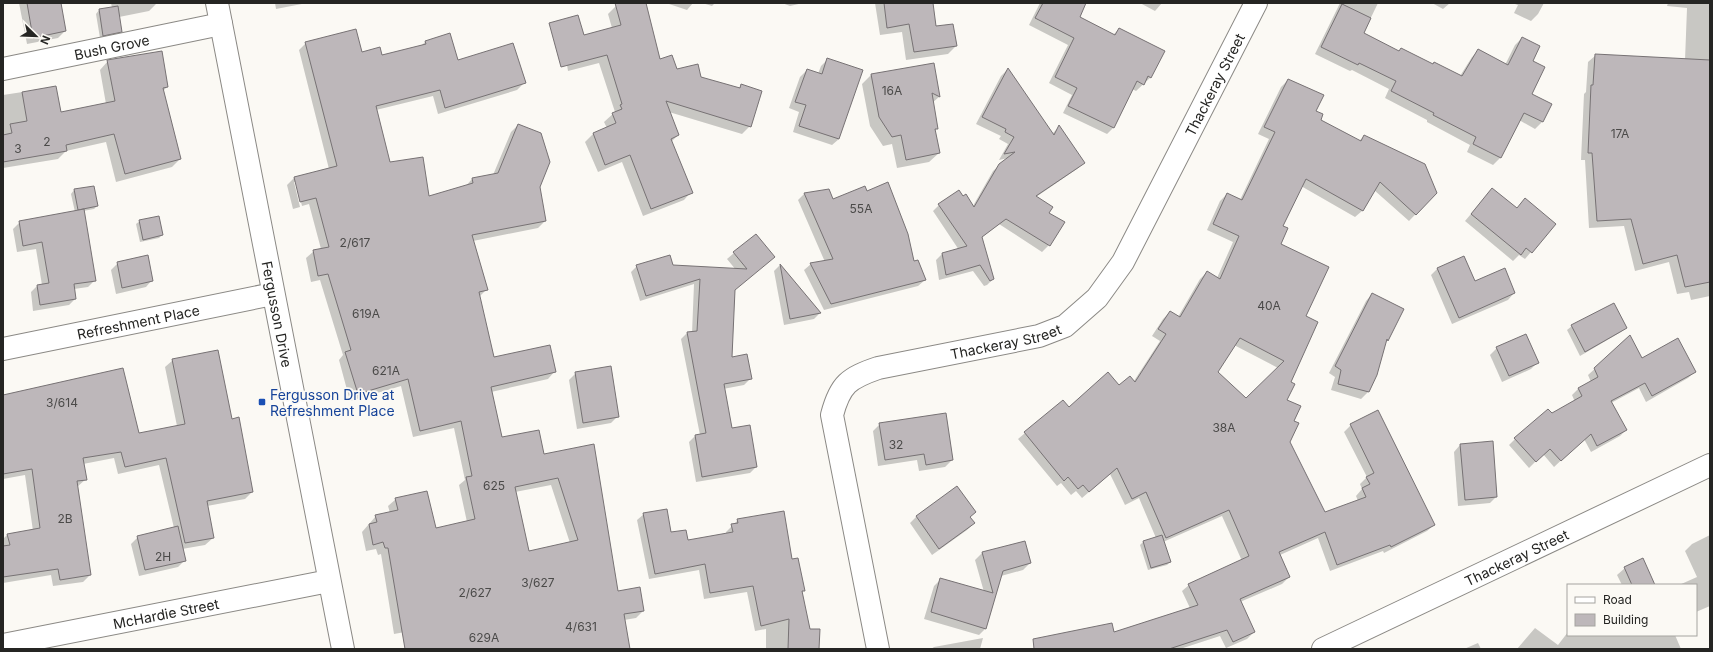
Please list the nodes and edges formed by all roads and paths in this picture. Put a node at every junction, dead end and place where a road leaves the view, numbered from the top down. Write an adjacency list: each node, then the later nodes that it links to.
1 (217, 3): 3 (street, Fergusson Drive)
2 (1256, 3): 11 (street, Thackeray Street)
3 (221, 24): 4 (street, Bush Grove); 5 (street, Fergusson Drive)
4 (3, 69)
5 (273, 294): 6 (street, Refreshment Place); 8 (street, Fergusson Drive)
6 (3, 349)
7 (1710, 465): 12 (street, Thackeray Street)
8 (329, 581): 9 (street, McHardie Street); 10 (street, Fergusson Drive)
9 (3, 645)
10 (343, 649)
11 (878, 649)
12 (1323, 649)

